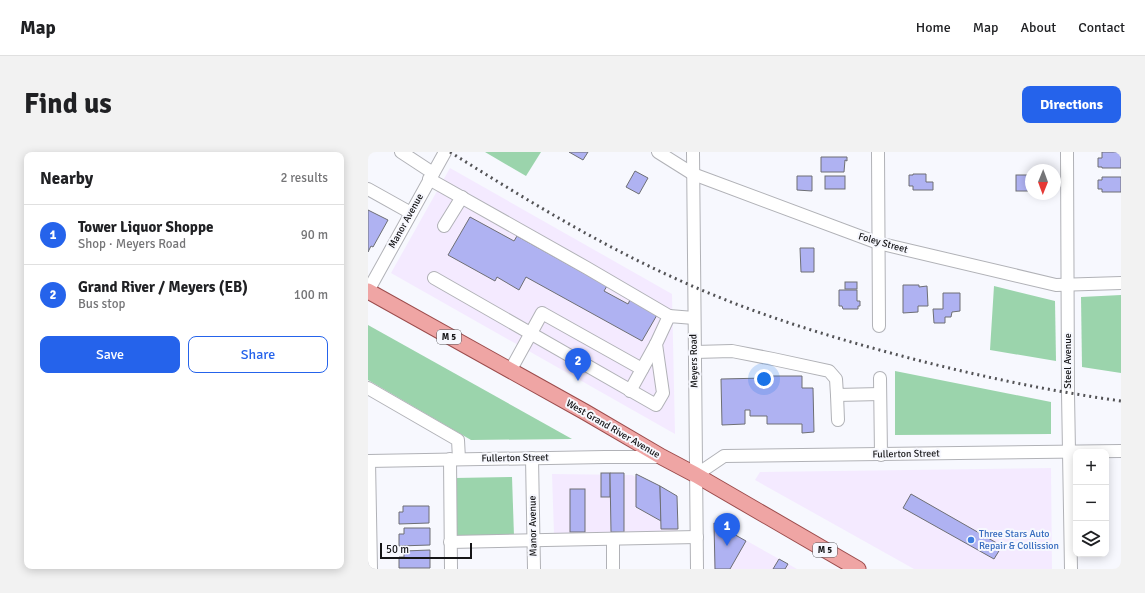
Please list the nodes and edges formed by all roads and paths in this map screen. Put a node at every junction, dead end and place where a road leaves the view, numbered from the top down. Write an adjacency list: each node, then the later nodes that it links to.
1 (401, 152): 8 (street)
2 (445, 152): 8 (street, Manor Avenue)
3 (658, 152): 7 (street, Foley Street)
4 (693, 152): 7 (street, Meyers Road)
5 (878, 152): 13 (street)
6 (1067, 152): 16 (street, Steel Avenue)
7 (693, 174): 13 (street, Foley Street); 19 (street, Meyers Road)
8 (431, 176): 10 (street); 11 (street, Manor Avenue)
9 (368, 189): 11 (street)
10 (462, 197): 12 (street); 18 (street)
11 (411, 213): 17 (street, Manor Avenue)
12 (444, 226)
13 (878, 243): 16 (street, Foley Street); 20 (street)
14 (434, 278): 21 (street)
15 (1121, 283): 16 (street, Foley Street)
16 (1068, 285): 33 (street, Steel Avenue)
17 (368, 291): 25 (main road, West Grand River Avenue / M 5)
18 (669, 316): 19 (street); 22 (street)
19 (694, 318): 23 (street, Meyers Road)
20 (879, 326)
21 (530, 334): 24 (street); 25 (street); 28 (street)
22 (656, 344): 24 (street); 28 (street)
23 (695, 352): 30 (street); 39 (street, Meyers Road)
24 (642, 369): 28 (street)
25 (510, 371): 36 (main road, West Grand River Avenue / M 5)
26 (880, 378): 29 (street)
27 (368, 388): 37 (street)
28 (630, 391)
29 (880, 394): 30 (street); 34 (street)
30 (837, 395): 31 (street)
31 (838, 420)
32 (1121, 451): 33 (street, Fullerton Street)
33 (1069, 452): 34 (street, Fullerton Street); 50 (street, Steel Avenue)
34 (881, 455): 39 (street, Fullerton Street)
35 (532, 458): 36 (street, Fullerton Street); 37 (street, Fullerton Street); 42 (street, Manor Avenue)
36 (662, 458): 39 (main road, West Grand River Avenue / M 5)
37 (455, 459): 38 (street, Fullerton Street); 43 (street)
38 (369, 461): 44 (street)
39 (696, 475): 40 (street, Meyers Road); 49 (main road, West Grand River Avenue / M 5)
40 (697, 537): 41 (street); 48 (street, Meyers Road)
41 (613, 539): 42 (street); 47 (street)
42 (533, 540): 43 (street); 46 (street, Manor Avenue)
43 (450, 542): 45 (street)
44 (371, 569)
45 (451, 569)
46 (534, 569)
47 (613, 569)
48 (697, 569)
49 (858, 569)
50 (1071, 569)

